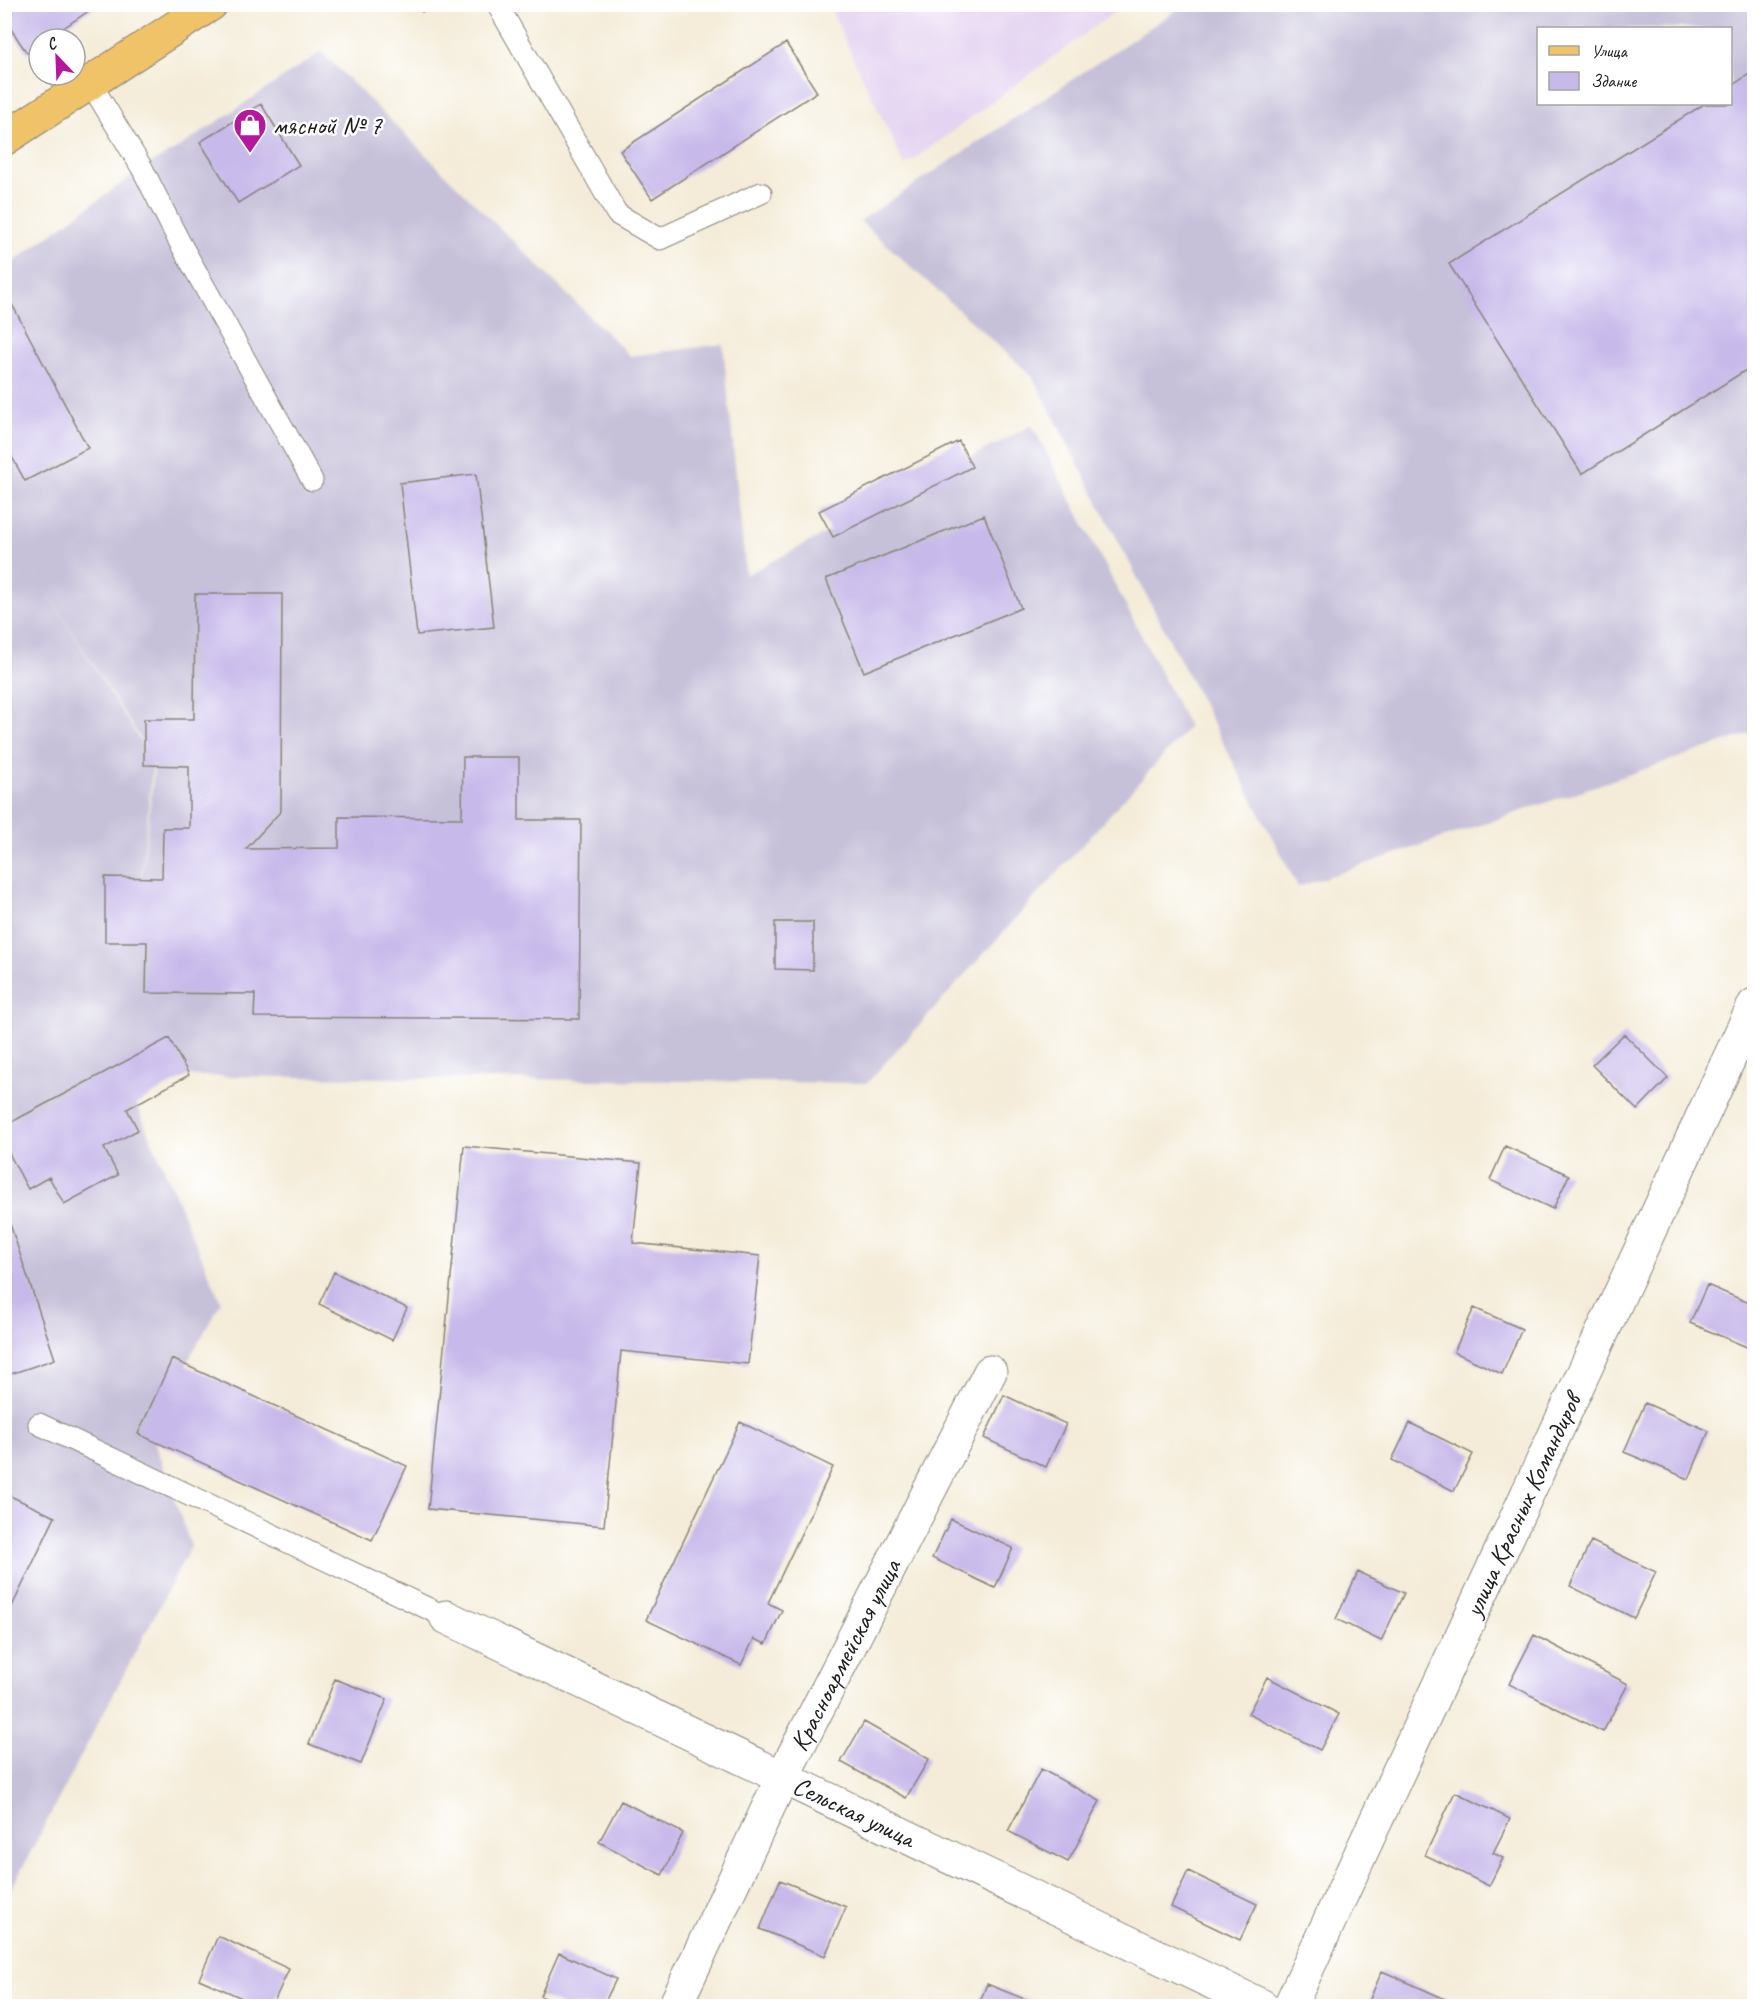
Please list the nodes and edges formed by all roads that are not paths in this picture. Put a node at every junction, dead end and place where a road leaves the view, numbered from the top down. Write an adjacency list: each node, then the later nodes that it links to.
1 (211, 4): 3 (main road)
2 (497, 4): 5 (lane)
3 (91, 84): 4 (main road); 6 (lane)
4 (4, 139)
5 (761, 193)
6 (312, 480)
7 (1755, 1005): 14 (street, улица Красных Командиров)
8 (990, 1372): 11 (street, Красноармейская улица)
9 (39, 1424): 10 (lane)
10 (446, 1617): 11 (street, Сельская улица)
11 (782, 1778): 12 (street, Красноармейская улица); 13 (street, Сельская улица)
12 (675, 2007)
13 (1262, 2007)
14 (1290, 2007)

